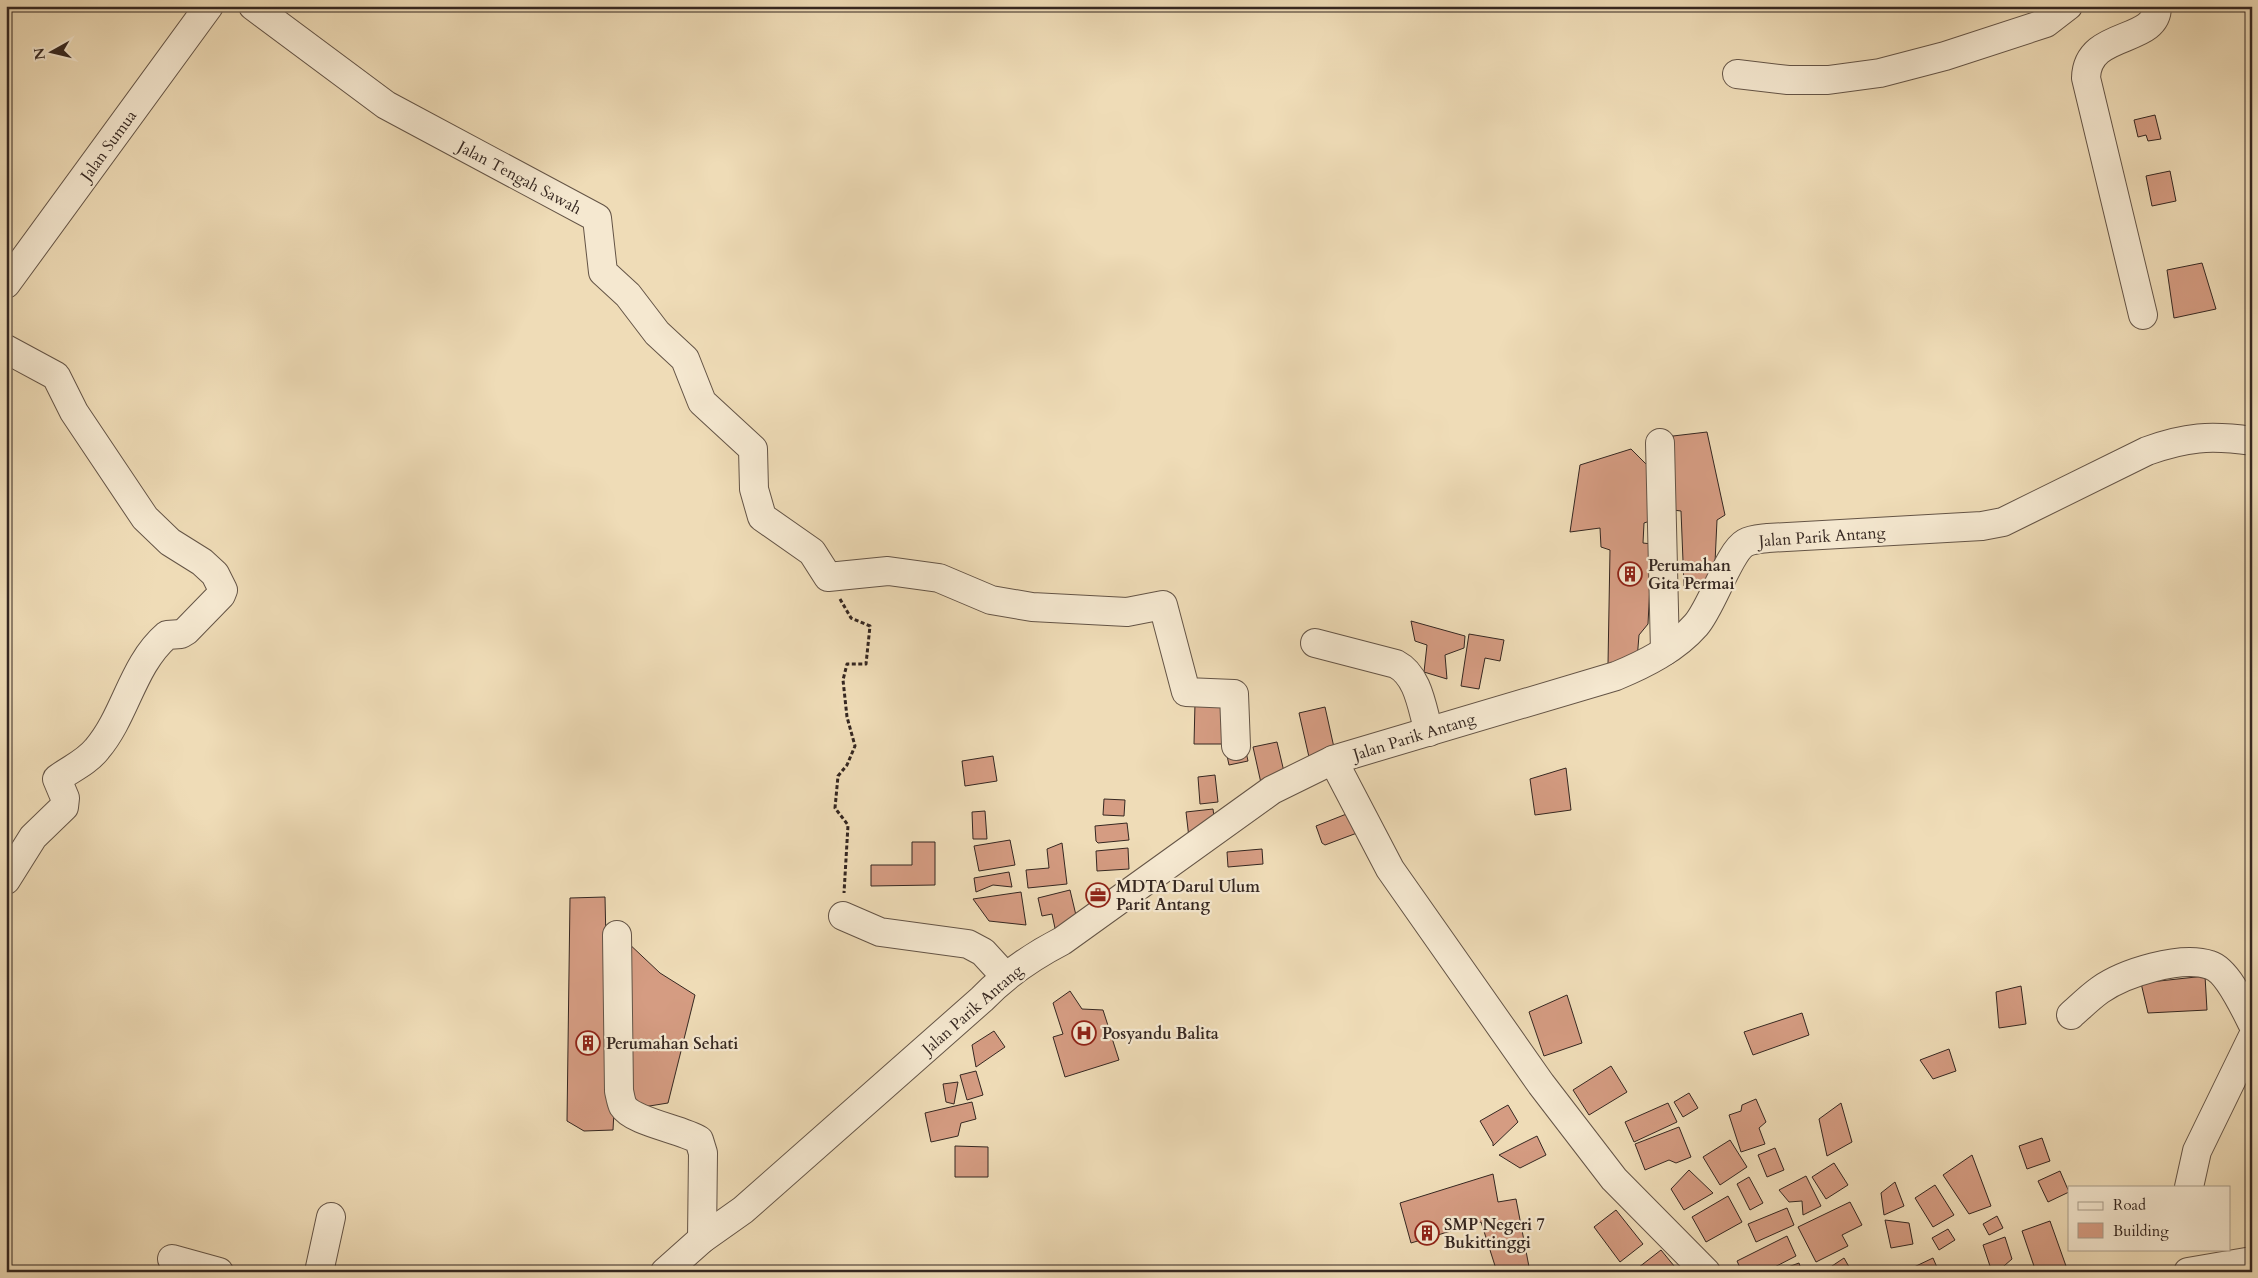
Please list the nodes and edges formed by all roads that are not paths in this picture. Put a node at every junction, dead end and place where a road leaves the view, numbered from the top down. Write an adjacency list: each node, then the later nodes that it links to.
1 (209, 6): 6 (street, Jalan Sumua)
2 (253, 6): 14 (street, Jalan Tengah Sawah)
3 (2068, 6): 5 (street)
4 (2157, 6): 7 (street)
5 (1737, 74)
6 (6, 284)
7 (2143, 316)
8 (6, 349): 16 (street)
9 (2252, 441): 12 (street, Jalan Parik Antang)
10 (1660, 443): 12 (street)
11 (1315, 643): 13 (street)
12 (1665, 651): 13 (street, Jalan Parik Antang)
13 (1429, 732): 15 (street, Jalan Parik Antang)
14 (1236, 746)
15 (1333, 760): 19 (street, Jalan Parik Antang); 32 (street)
16 (6, 880)
17 (843, 916): 19 (street)
18 (616, 935): 25 (street)
19 (1005, 976): 25 (street, Jalan Parik Antang)
20 (2071, 1015): 21 (street)
21 (2252, 1023)
22 (2252, 1038): 23 (street)
23 (2189, 1186)
24 (331, 1217): 30 (street)
25 (702, 1239): 31 (street, Jalan Parik Antang)
26 (172, 1259): 29 (street)
27 (2252, 1261): 28 (street)
28 (2191, 1264)
29 (219, 1272)
30 (319, 1272)
31 (665, 1272)
32 (1706, 1272)

